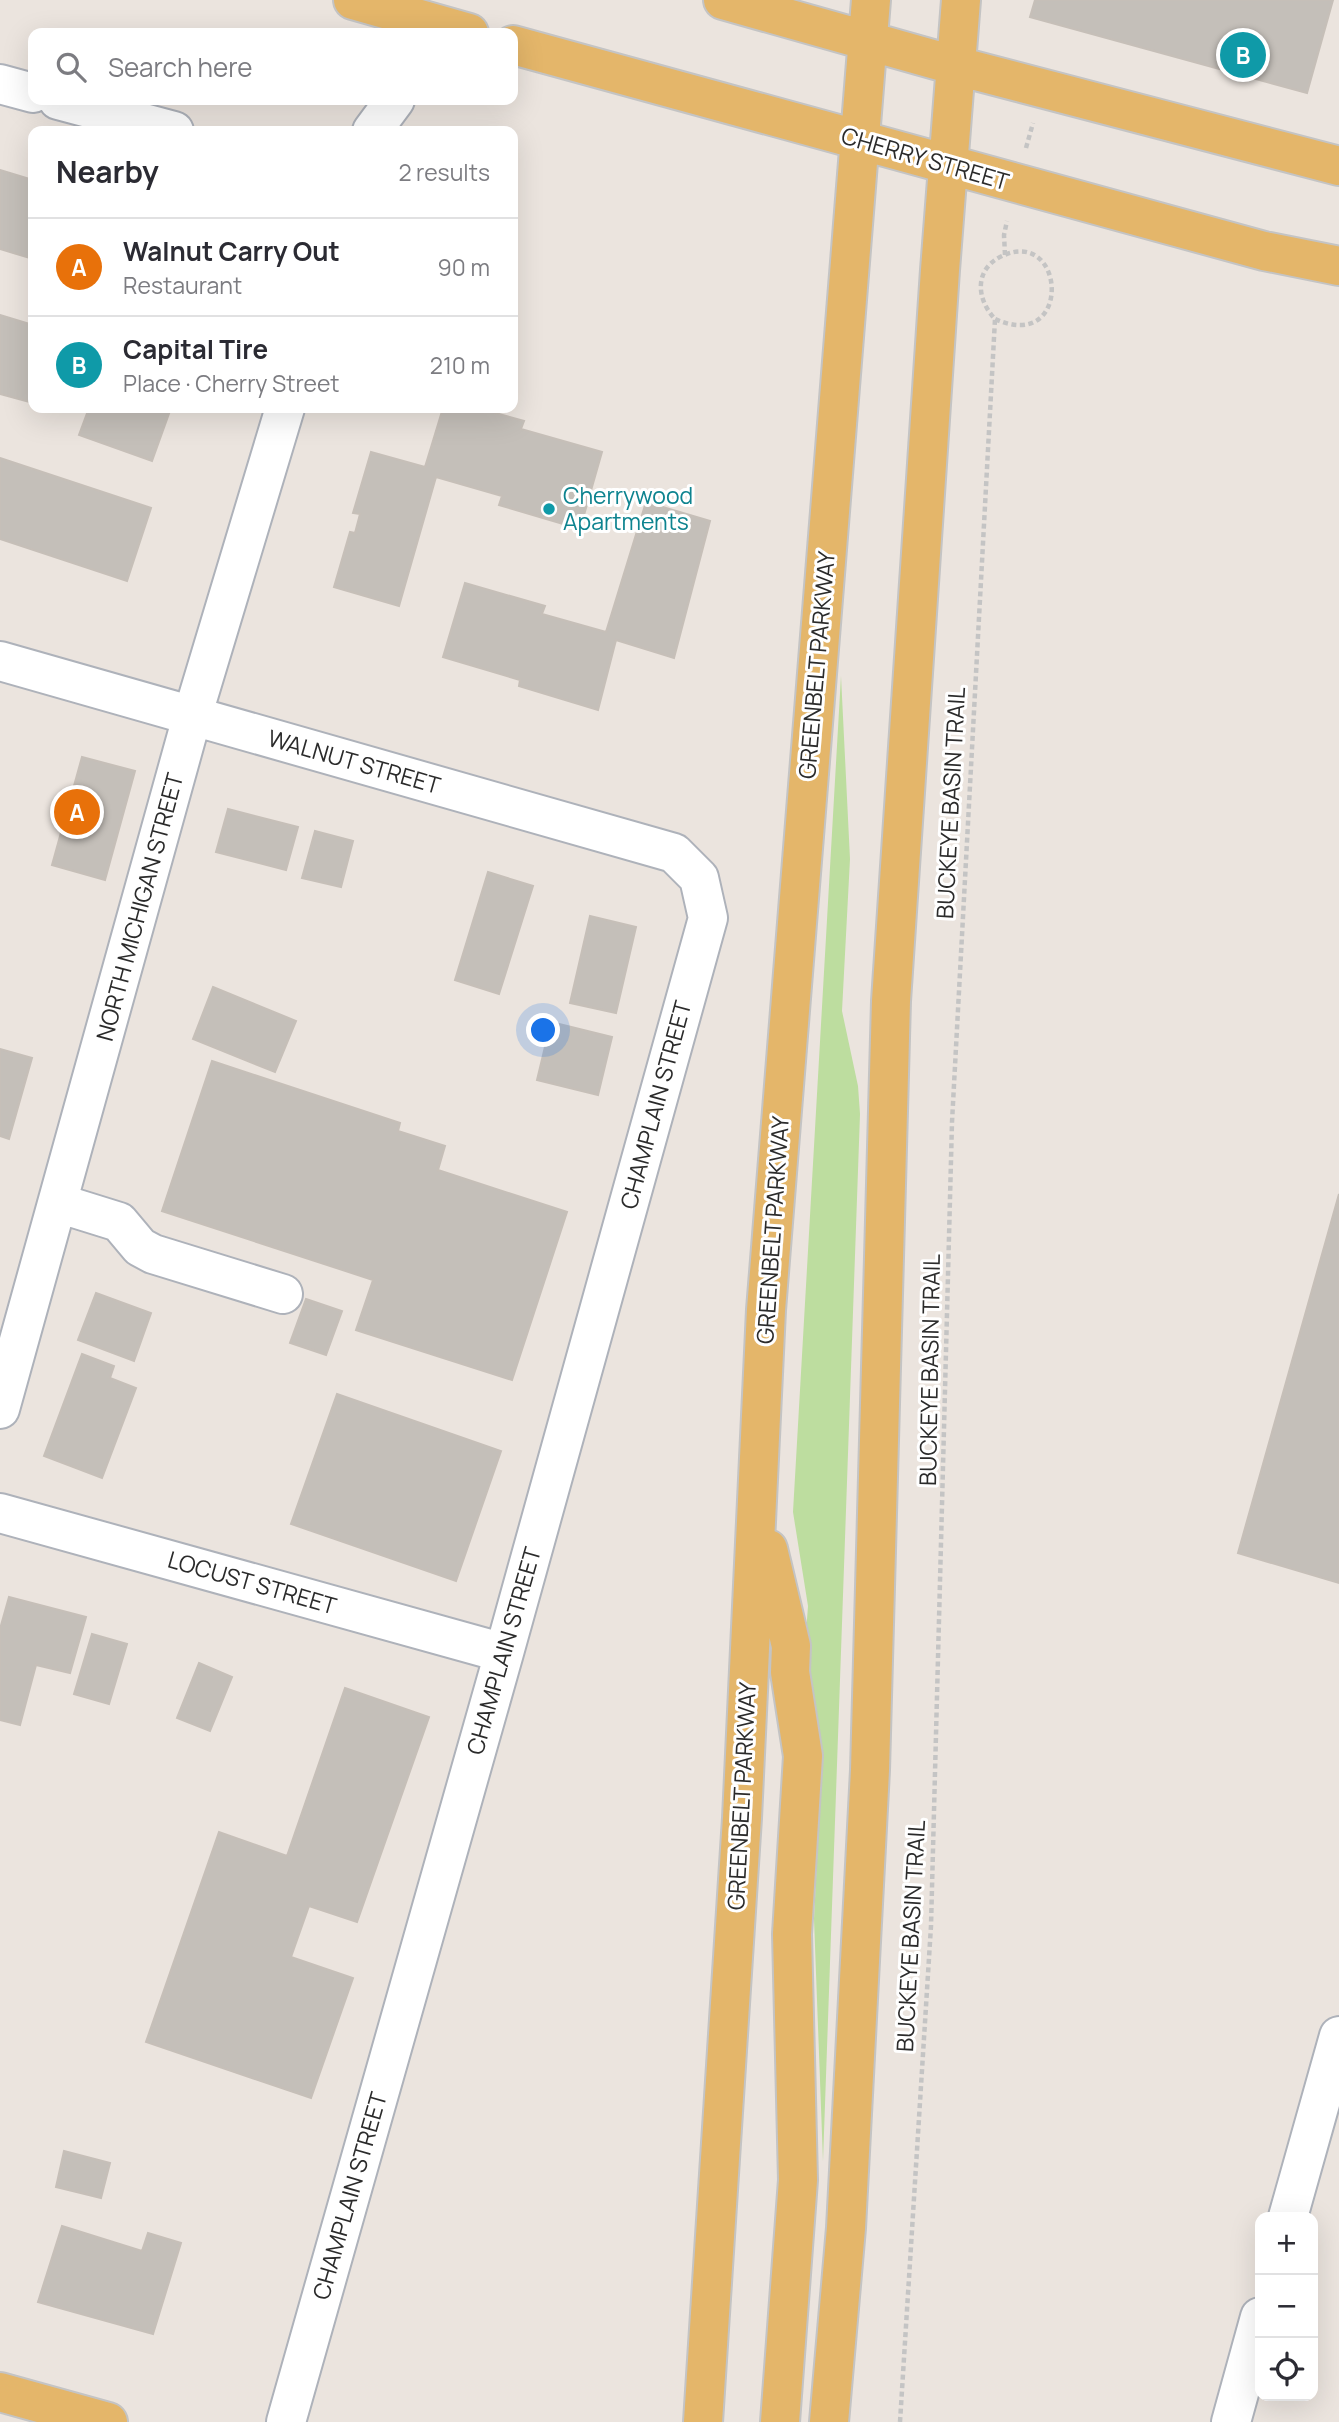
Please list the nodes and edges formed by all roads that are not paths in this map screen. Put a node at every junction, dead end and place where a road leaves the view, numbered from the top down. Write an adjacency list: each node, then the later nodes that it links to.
1 (354, 0): 5 (main road)
2 (723, 0): 6 (main road)
3 (872, 0): 6 (main road, GREENBELT PARKWAY)
4 (961, 0): 8 (main road)
5 (452, 28)
6 (867, 39): 8 (main road); 15 (main road, GREENBELT PARKWAY)
7 (518, 46): 15 (main road, CHERRY STREET)
8 (957, 66): 16 (main road); 17 (main road)
9 (0, 84): 10 (street)
10 (28, 92)
11 (77, 105): 13 (street)
12 (391, 105): 14 (street)
13 (155, 126)
14 (376, 126)
15 (859, 141): 16 (main road, CHERRY STREET); 26 (main road, GREENBELT PARKWAY)
16 (950, 166): 18 (main road, CHERRY STREET); 37 (main road)
17 (1339, 166)
18 (1339, 266)
19 (283, 413): 21 (street, NORTH MICHIGAN STREET)
20 (0, 661): 21 (street, WALNUT STREET)
21 (192, 717): 22 (street, WALNUT STREET); 23 (street, NORTH MICHIGAN STREET)
22 (699, 878): 28 (street, CHAMPLAIN STREET)
23 (58, 1203): 24 (street); 25 (street, NORTH MICHIGAN STREET)
24 (283, 1294)
25 (0, 1409)
26 (757, 1502): 35 (main road, GREENBELT PARKWAY); 36 (main road)
27 (0, 1513): 28 (street, LOCUST STREET)
28 (504, 1653): 34 (street, CHAMPLAIN STREET)
29 (1339, 2036): 30 (street)
30 (1289, 2212)
31 (1255, 2335): 38 (street)
32 (0, 2392): 33 (main road)
33 (108, 2422)
34 (286, 2422)
35 (703, 2422)
36 (779, 2422)
37 (829, 2422)
38 (1231, 2422)

